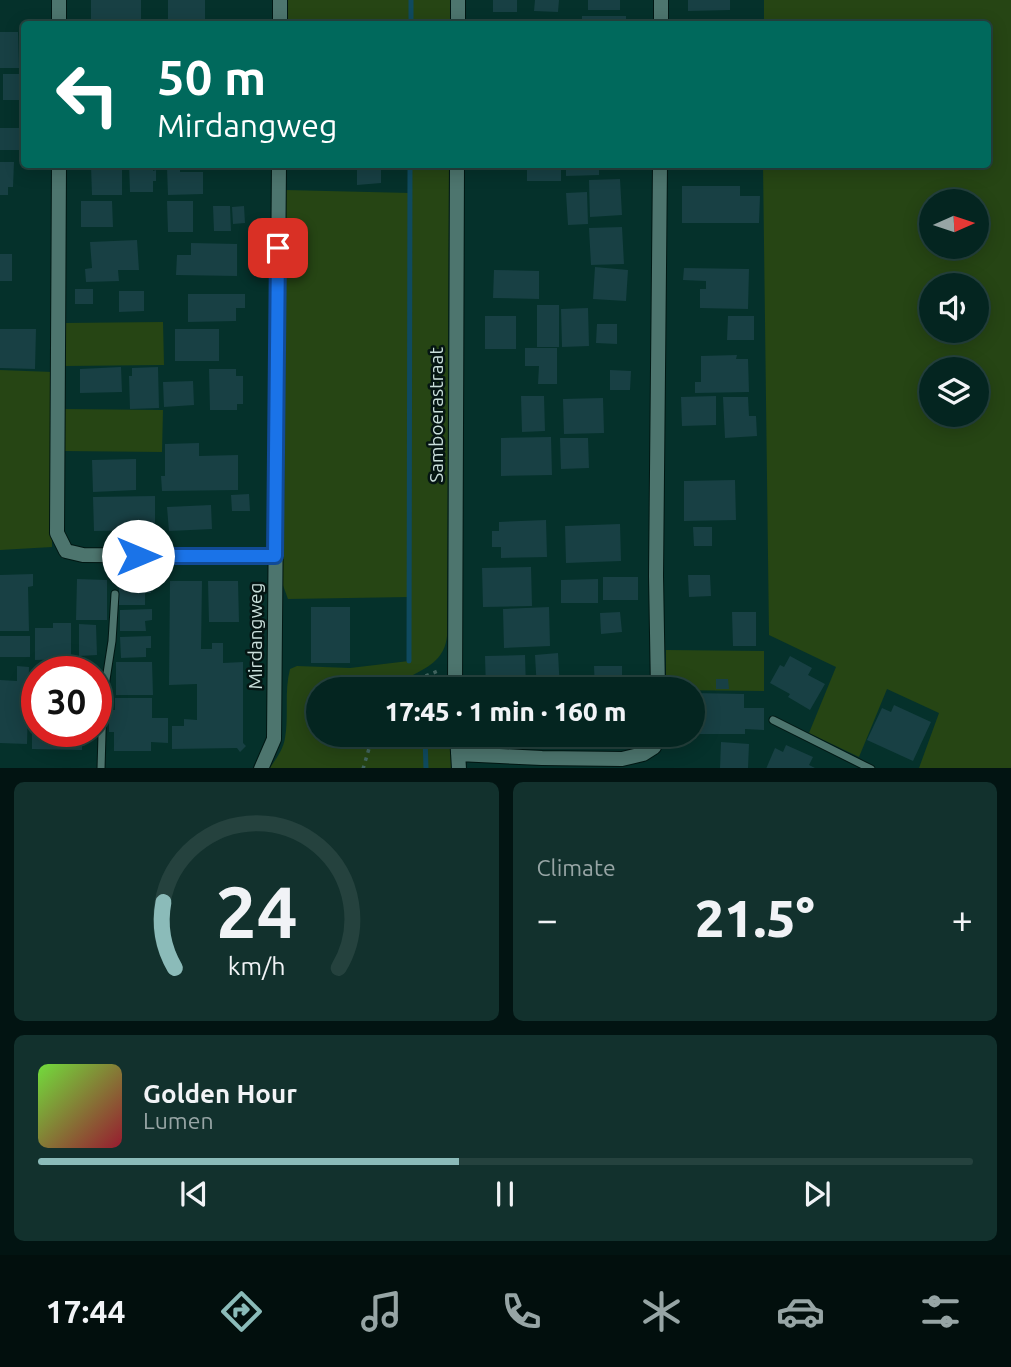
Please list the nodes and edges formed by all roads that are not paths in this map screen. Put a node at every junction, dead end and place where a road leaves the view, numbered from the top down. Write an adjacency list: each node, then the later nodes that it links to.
1 (59, 0): 5 (street)
2 (281, 0): 6 (street)
3 (458, 0): 7 (street)
4 (661, 0): 8 (street)
5 (59, 21)
6 (280, 21)
7 (458, 21)
8 (661, 21)
9 (59, 168): 13 (street)
10 (279, 168): 13 (street, Mirdangweg)
11 (457, 168): 15 (street, Samboerastraat)
12 (660, 168): 16 (street)
13 (275, 556): 21 (street, Mirdangweg)
14 (115, 594): 20 (lane)
15 (454, 677)
16 (658, 677)
17 (773, 720): 22 (lane)
18 (654, 747): 19 (street)
19 (459, 761)
20 (101, 768)
21 (261, 768)
22 (872, 768)

